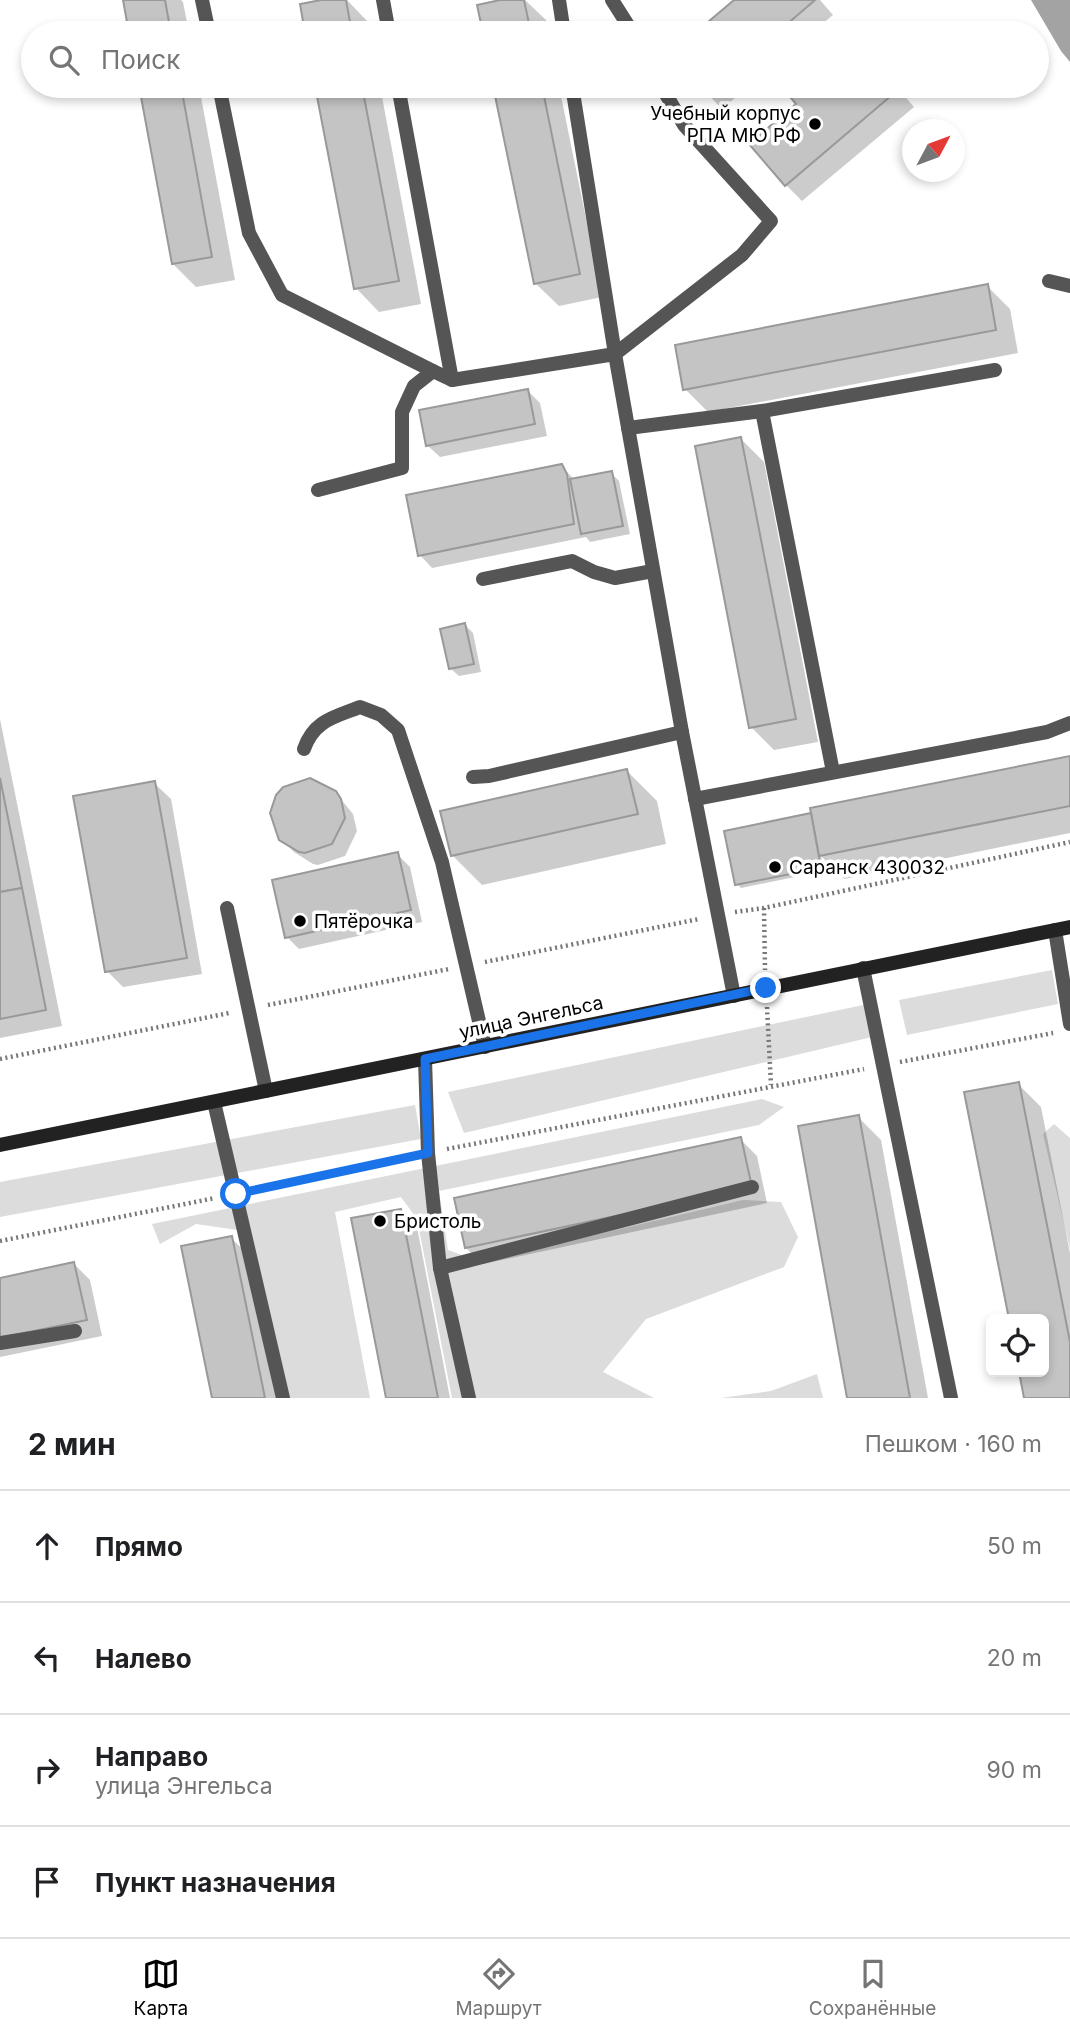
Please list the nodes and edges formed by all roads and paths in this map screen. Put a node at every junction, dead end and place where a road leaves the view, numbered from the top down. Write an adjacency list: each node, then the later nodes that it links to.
1 (202, 0): 5 (lane)
2 (383, 0): 6 (lane)
3 (559, 0): 7 (lane)
4 (612, 0): 8 (lane)
5 (206, 21)
6 (387, 21)
7 (562, 21)
8 (625, 21)
9 (221, 98): 17 (lane)
10 (400, 98): 18 (lane)
11 (574, 98): 15 (lane)
12 (668, 98): 15 (lane)
13 (1049, 281): 14 (lane)
14 (1070, 286)
15 (615, 354): 18 (lane); 20 (lane)
16 (995, 370): 19 (lane)
17 (433, 371): 18 (lane); 21 (lane)
18 (452, 380)
19 (762, 411): 20 (lane); 27 (lane)
20 (628, 428): 22 (lane)
21 (318, 490)
22 (653, 571): 23 (lane); 25 (lane)
23 (483, 579)
24 (1070, 723): 27 (lane)
25 (682, 732): 28 (lane); 29 (lane)
26 (304, 749): 35 (lane)
27 (833, 772): 29 (lane)
28 (473, 777)
29 (695, 799): 32 (lane)
30 (1070, 842): 32 (path)
31 (227, 908): 38 (lane)
32 (718, 915): 35 (path); 37 (lane)
33 (1070, 927): 34 (main road, улица Энгельса)
34 (1055, 930): 36 (main road, улица Энгельса); 39 (lane)
35 (466, 965): 38 (path); 41 (lane)
36 (863, 968): 37 (main road, улица Энгельса); 44 (lane)
37 (734, 996): 41 (main road, улица Энгельса)
38 (248, 1009): 42 (path); 45 (lane)
39 (1070, 1024)
40 (1057, 1032): 44 (path)
41 (485, 1046): 43 (main road, улица Энгельса)
42 (0, 1059)
43 (425, 1059): 45 (main road, улица Энгельса); 48 (lane)
44 (883, 1065): 48 (path); 57 (lane)
45 (266, 1091): 46 (main road, улица Энгельса)
46 (214, 1102): 47 (main road, улица Энгельса); 50 (lane)
47 (0, 1145)
48 (428, 1153): 50 (path); 52 (lane)
49 (752, 1187): 52 (lane)
50 (236, 1194): 51 (path); 55 (lane)
51 (0, 1241)
52 (440, 1268): 56 (lane)
53 (75, 1331): 54 (lane)
54 (0, 1343)
55 (283, 1398)
56 (469, 1398)
57 (951, 1398)

